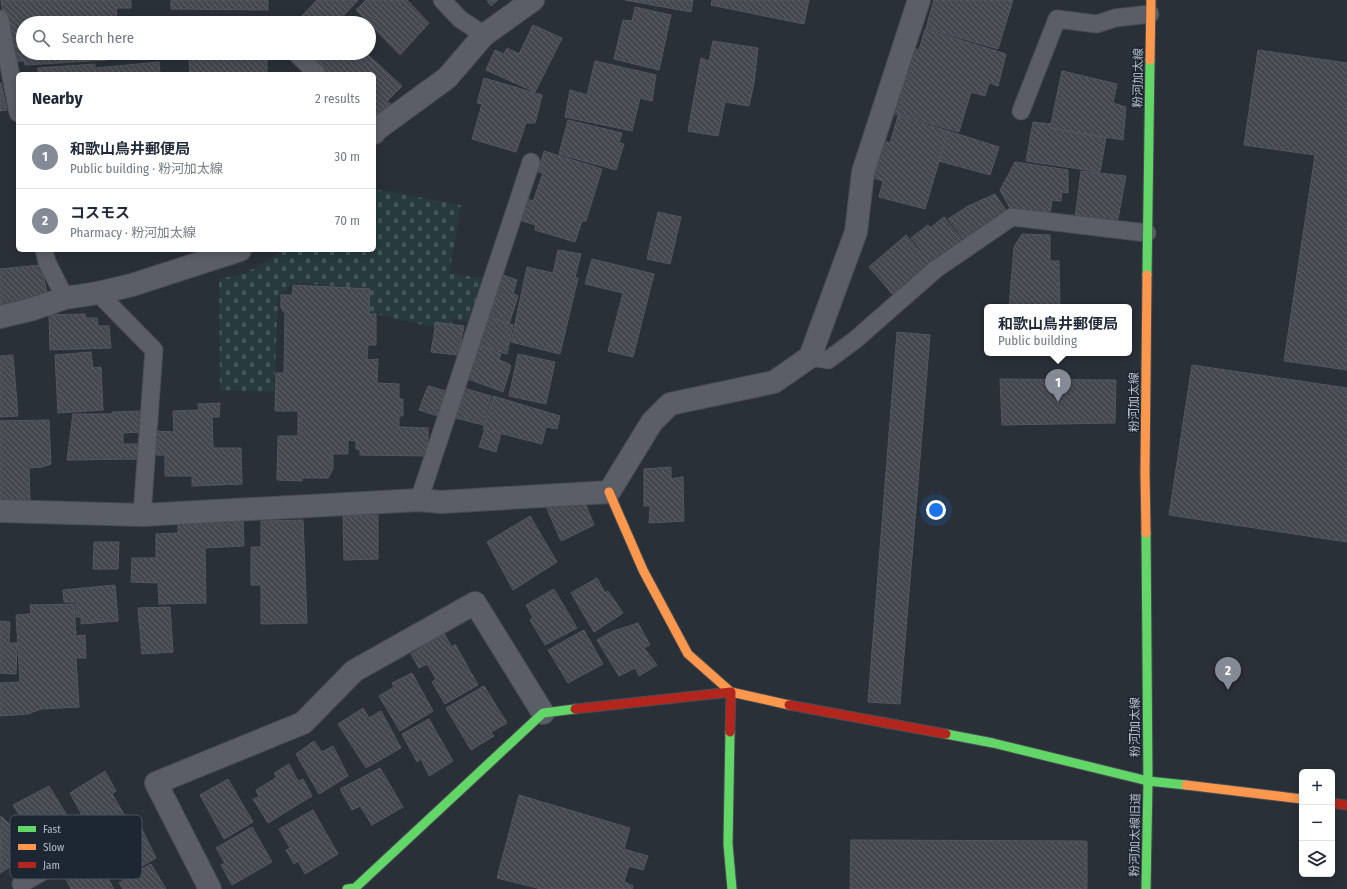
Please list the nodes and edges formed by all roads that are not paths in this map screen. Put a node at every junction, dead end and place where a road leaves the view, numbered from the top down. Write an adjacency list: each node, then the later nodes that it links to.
1 (442, 0): 6 (lane)
2 (533, 0): 6 (street)
3 (919, 0): 19 (street)
4 (1151, 7): 10 (lane); 13 (street, 粉河加太線)
5 (0, 19): 9 (lane)
6 (484, 35): 11 (street)
7 (303, 60): 8 (lane)
8 (314, 72)
9 (16, 103)
10 (1021, 111)
11 (376, 129)
12 (531, 162): 21 (lane)
13 (1147, 233): 19 (lane); 26 (street, 粉河加太線)
14 (44, 252): 17 (lane)
15 (234, 252): 16 (street)
16 (98, 293): 17 (street); 23 (lane)
17 (65, 298): 18 (street)
18 (0, 317)
19 (810, 357): 20 (street)
20 (609, 492): 21 (street); 24 (street)
21 (419, 500): 23 (street)
22 (0, 511): 23 (street)
23 (142, 515)
24 (731, 692): 25 (street); 26 (street); 34 (street)
25 (543, 713): 32 (street); 33 (street)
26 (1148, 781): 27 (street); 35 (street, 粉河加太線旧道)
27 (1299, 799)
28 (1335, 803): 29 (street)
29 (1347, 805)
30 (34, 879): 31 (lane)
31 (19, 888)
32 (210, 889)
33 (346, 889)
34 (732, 889)
35 (1146, 889)

